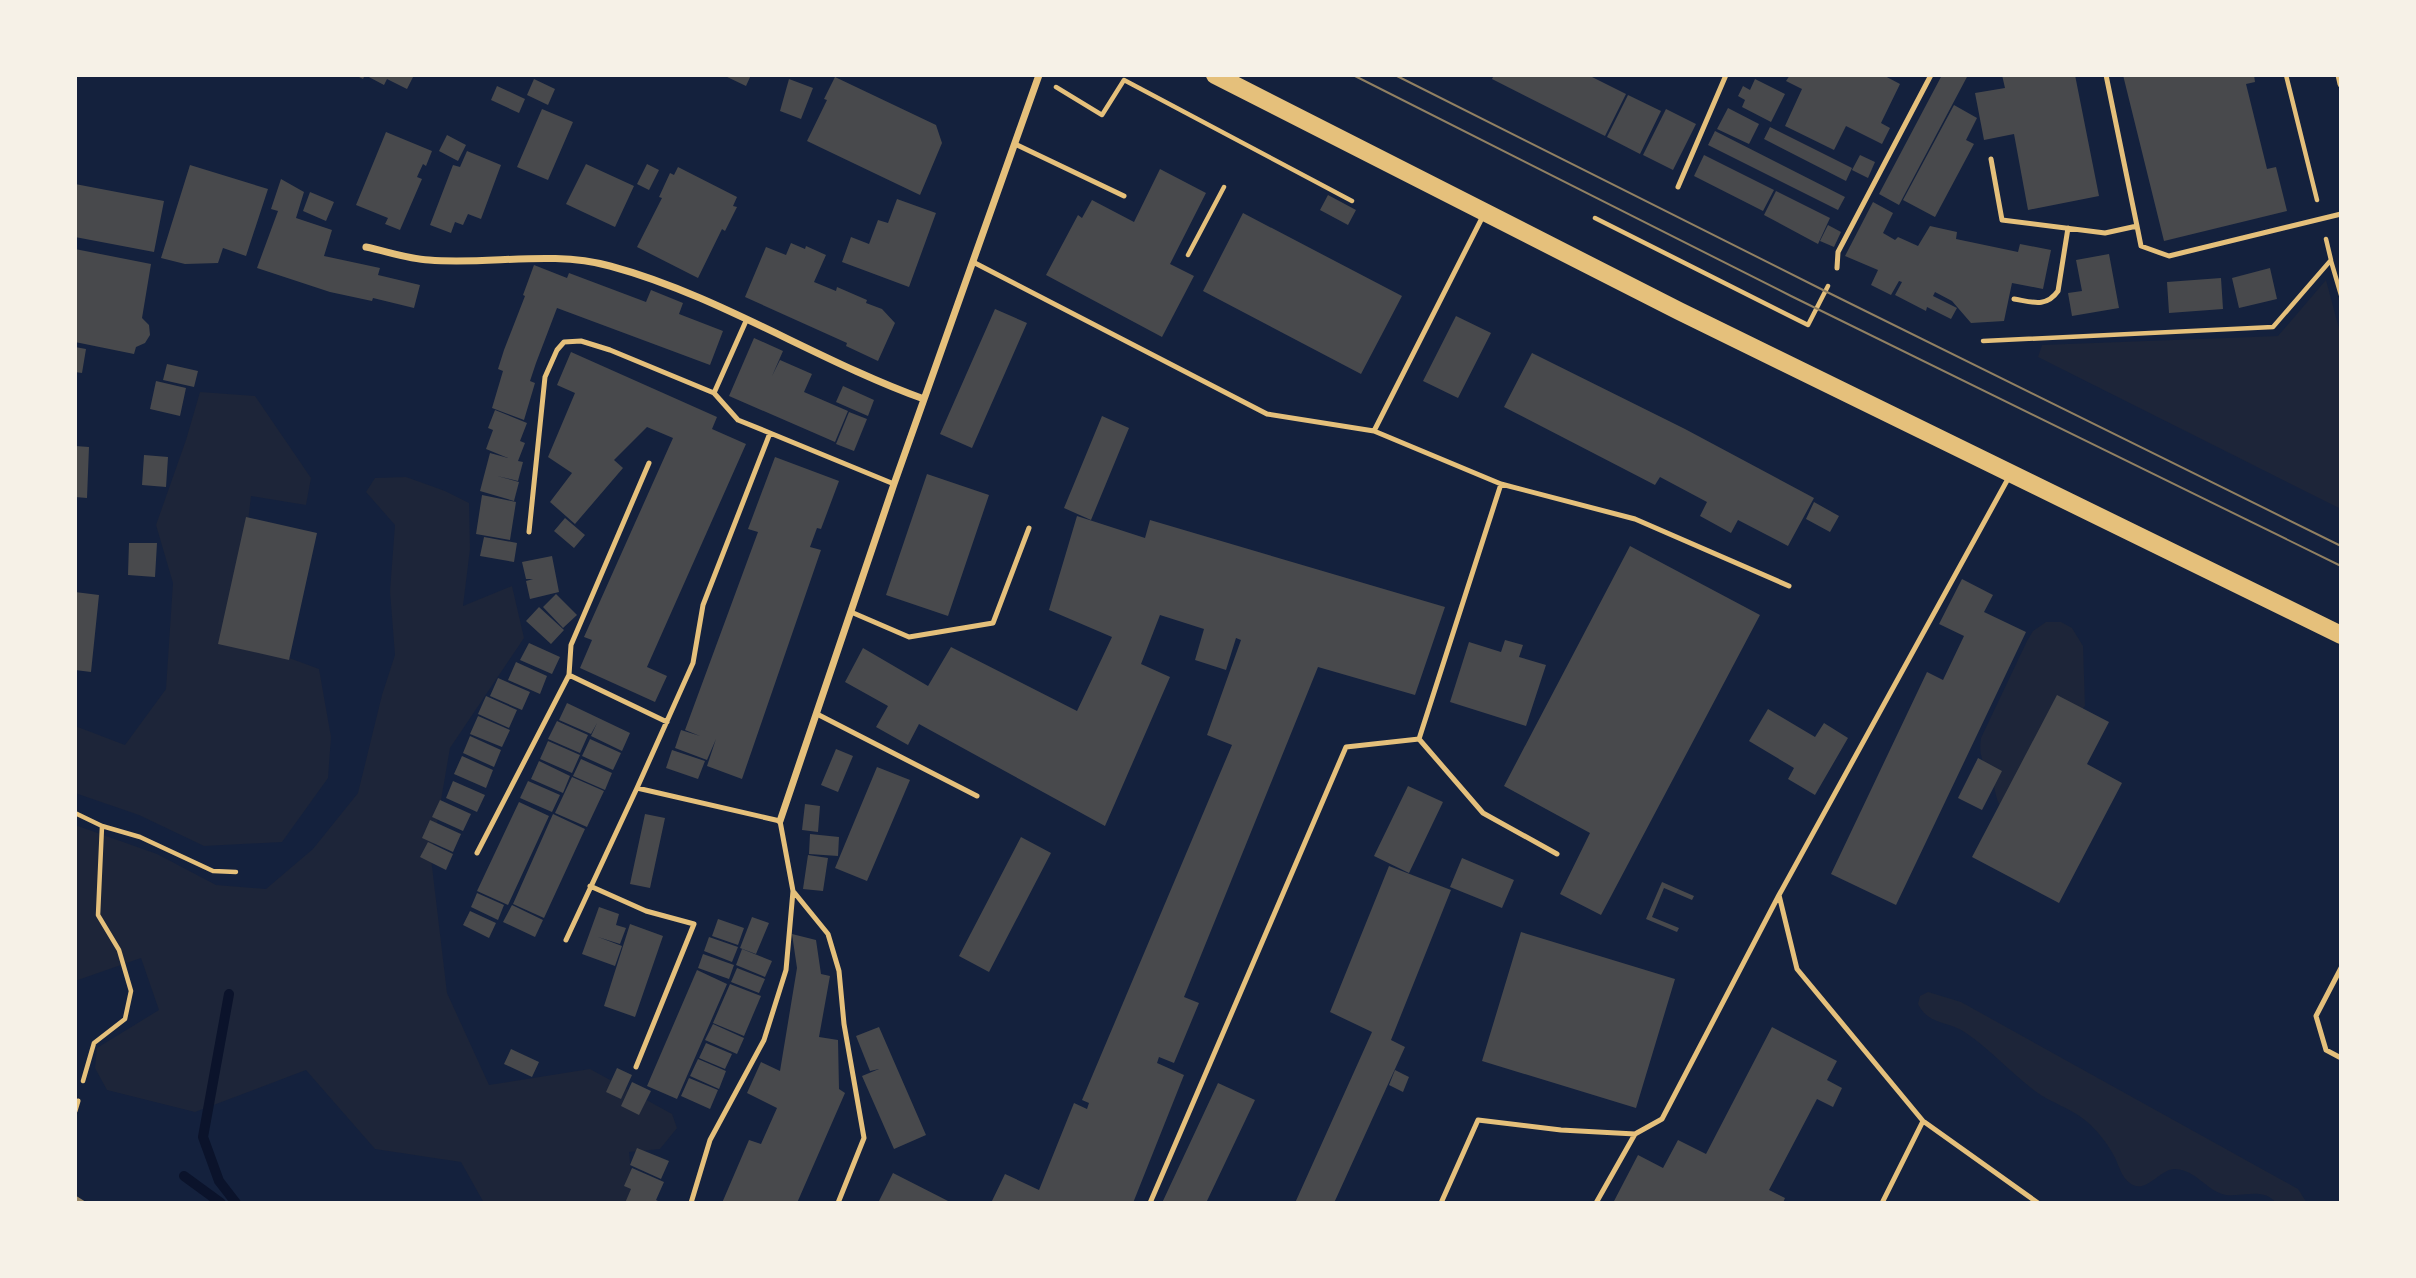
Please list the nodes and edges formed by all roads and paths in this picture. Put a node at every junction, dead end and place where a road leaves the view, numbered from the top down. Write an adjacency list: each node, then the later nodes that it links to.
1 (1215, 75): 15 (main road)
2 (1726, 75): 12 (lane)
3 (1931, 75): 25 (lane)
4 (2106, 75): 19 (lane)
5 (2286, 75): 18 (path)
6 (2339, 75): 8 (street)
7 (1039, 76): 9 (street); 14 (path)
8 (2341, 84)
9 (1015, 144): 13 (lane); 24 (street)
10 (1991, 159): 20 (lane)
11 (1224, 187): 22 (path)
12 (1678, 187)
13 (1124, 196)
14 (1352, 201)
15 (1485, 213): 32 (lane); 35 (main road)
16 (2341, 214): 18 (lane)
17 (1595, 218): 25 (path)
18 (2321, 219): 19 (lane); 23 (path)
19 (2137, 226): 20 (lane)
20 (2068, 228): 27 (lane)
21 (366, 247): 28 (street)
22 (1188, 255)
23 (2331, 260): 26 (path); 29 (path)
24 (973, 262): 31 (street); 32 (lane)
25 (1837, 268)
26 (2341, 295)
27 (2014, 299)
28 (746, 321): 30 (lane); 31 (street)
29 (1983, 341)
30 (714, 393): 33 (lane); 39 (lane)
31 (924, 400): 36 (street)
32 (1374, 432): 37 (lane)
33 (771, 433): 36 (lane); 45 (lane)
34 (649, 463): 43 (lane)
35 (2011, 475): 42 (main road); 57 (lane)
36 (894, 484): 41 (street)
37 (1501, 484): 40 (lane); 46 (lane)
38 (1029, 528): 41 (lane)
39 (529, 532)
40 (1789, 586)
41 (851, 612): 44 (street)
42 (2341, 635)
43 (569, 675): 45 (lane); 52 (lane)
44 (817, 714): 48 (lane); 50 (street)
45 (667, 722): 47 (lane)
46 (1419, 739): 53 (lane); 68 (lane)
47 (637, 789): 50 (lane); 55 (lane)
48 (977, 796)
49 (75, 813): 51 (path)
50 (780, 821): 56 (lane)
51 (103, 826): 54 (path); 62 (path)
52 (477, 853)
53 (1557, 854)
54 (236, 872)
55 (590, 886): 58 (lane); 61 (lane)
56 (793, 891): 66 (lane); 67 (lane)
57 (1780, 895): 64 (lane); 65 (lane)
58 (566, 940)
59 (2341, 968): 60 (lane)
60 (2341, 1058)
61 (636, 1067)
62 (78, 1101): 63 (lane)
63 (75, 1111)
64 (1923, 1121): 71 (lane); 72 (lane)
65 (1635, 1134): 69 (lane); 70 (lane)
66 (691, 1203)
67 (838, 1203)
68 (1150, 1203)
69 (1441, 1203)
70 (1596, 1203)
71 (1882, 1203)
72 (2038, 1203)

